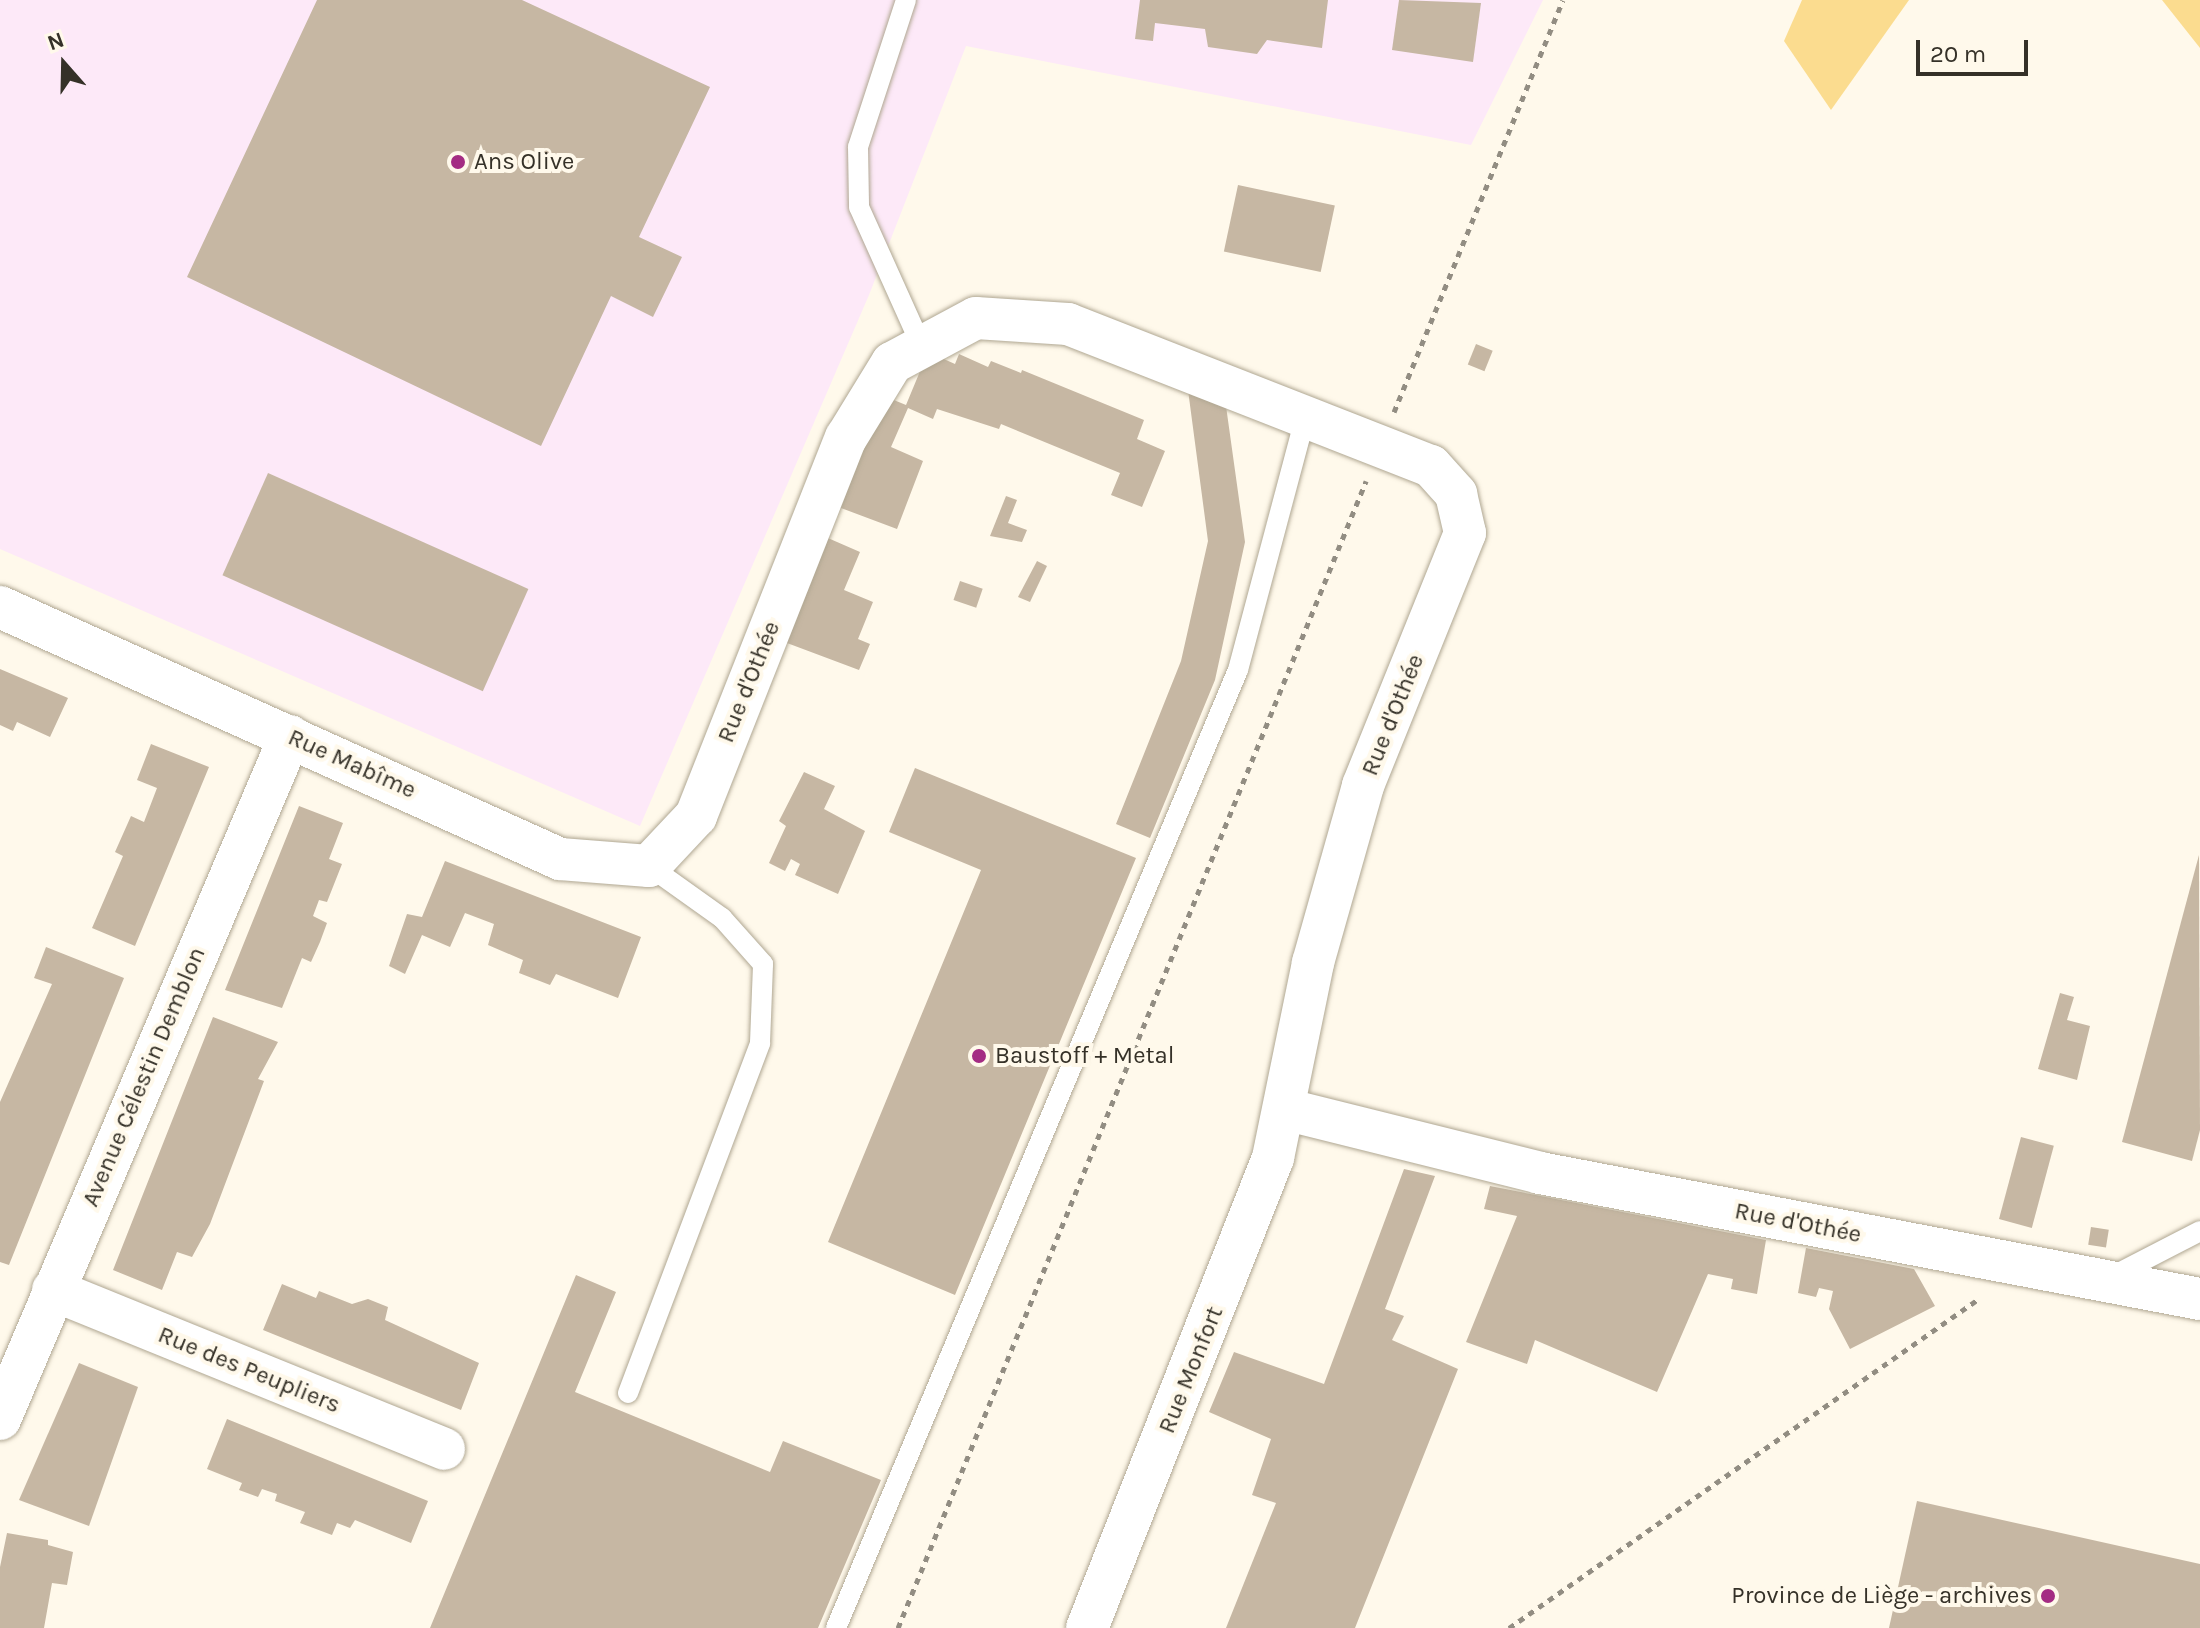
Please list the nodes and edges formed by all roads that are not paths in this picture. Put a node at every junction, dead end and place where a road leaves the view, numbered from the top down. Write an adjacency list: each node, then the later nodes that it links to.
1 (906, 0): 2 (lane)
2 (922, 347): 3 (street, Rue d'Othée); 6 (street, Rue d'Othée)
3 (1306, 414): 7 (street, Rue d'Othée); 15 (lane)
4 (0, 607): 5 (street, Rue Mabîme)
5 (290, 736): 6 (street, Rue Mabîme); 10 (street, Avenue Célestin Demblon)
6 (649, 866): 12 (lane)
7 (1284, 1109): 9 (street, Rue d'Othée); 16 (street, Rue Monfort)
8 (2200, 1231): 9 (lane)
9 (2101, 1282): 11 (street, Rue d'Othée)
10 (53, 1290): 13 (street, Avenue Célestin Demblon); 14 (street, Rue des Peupliers)
11 (2200, 1299)
12 (628, 1393)
13 (0, 1419)
14 (444, 1449)
15 (836, 1628)
16 (1087, 1628)

